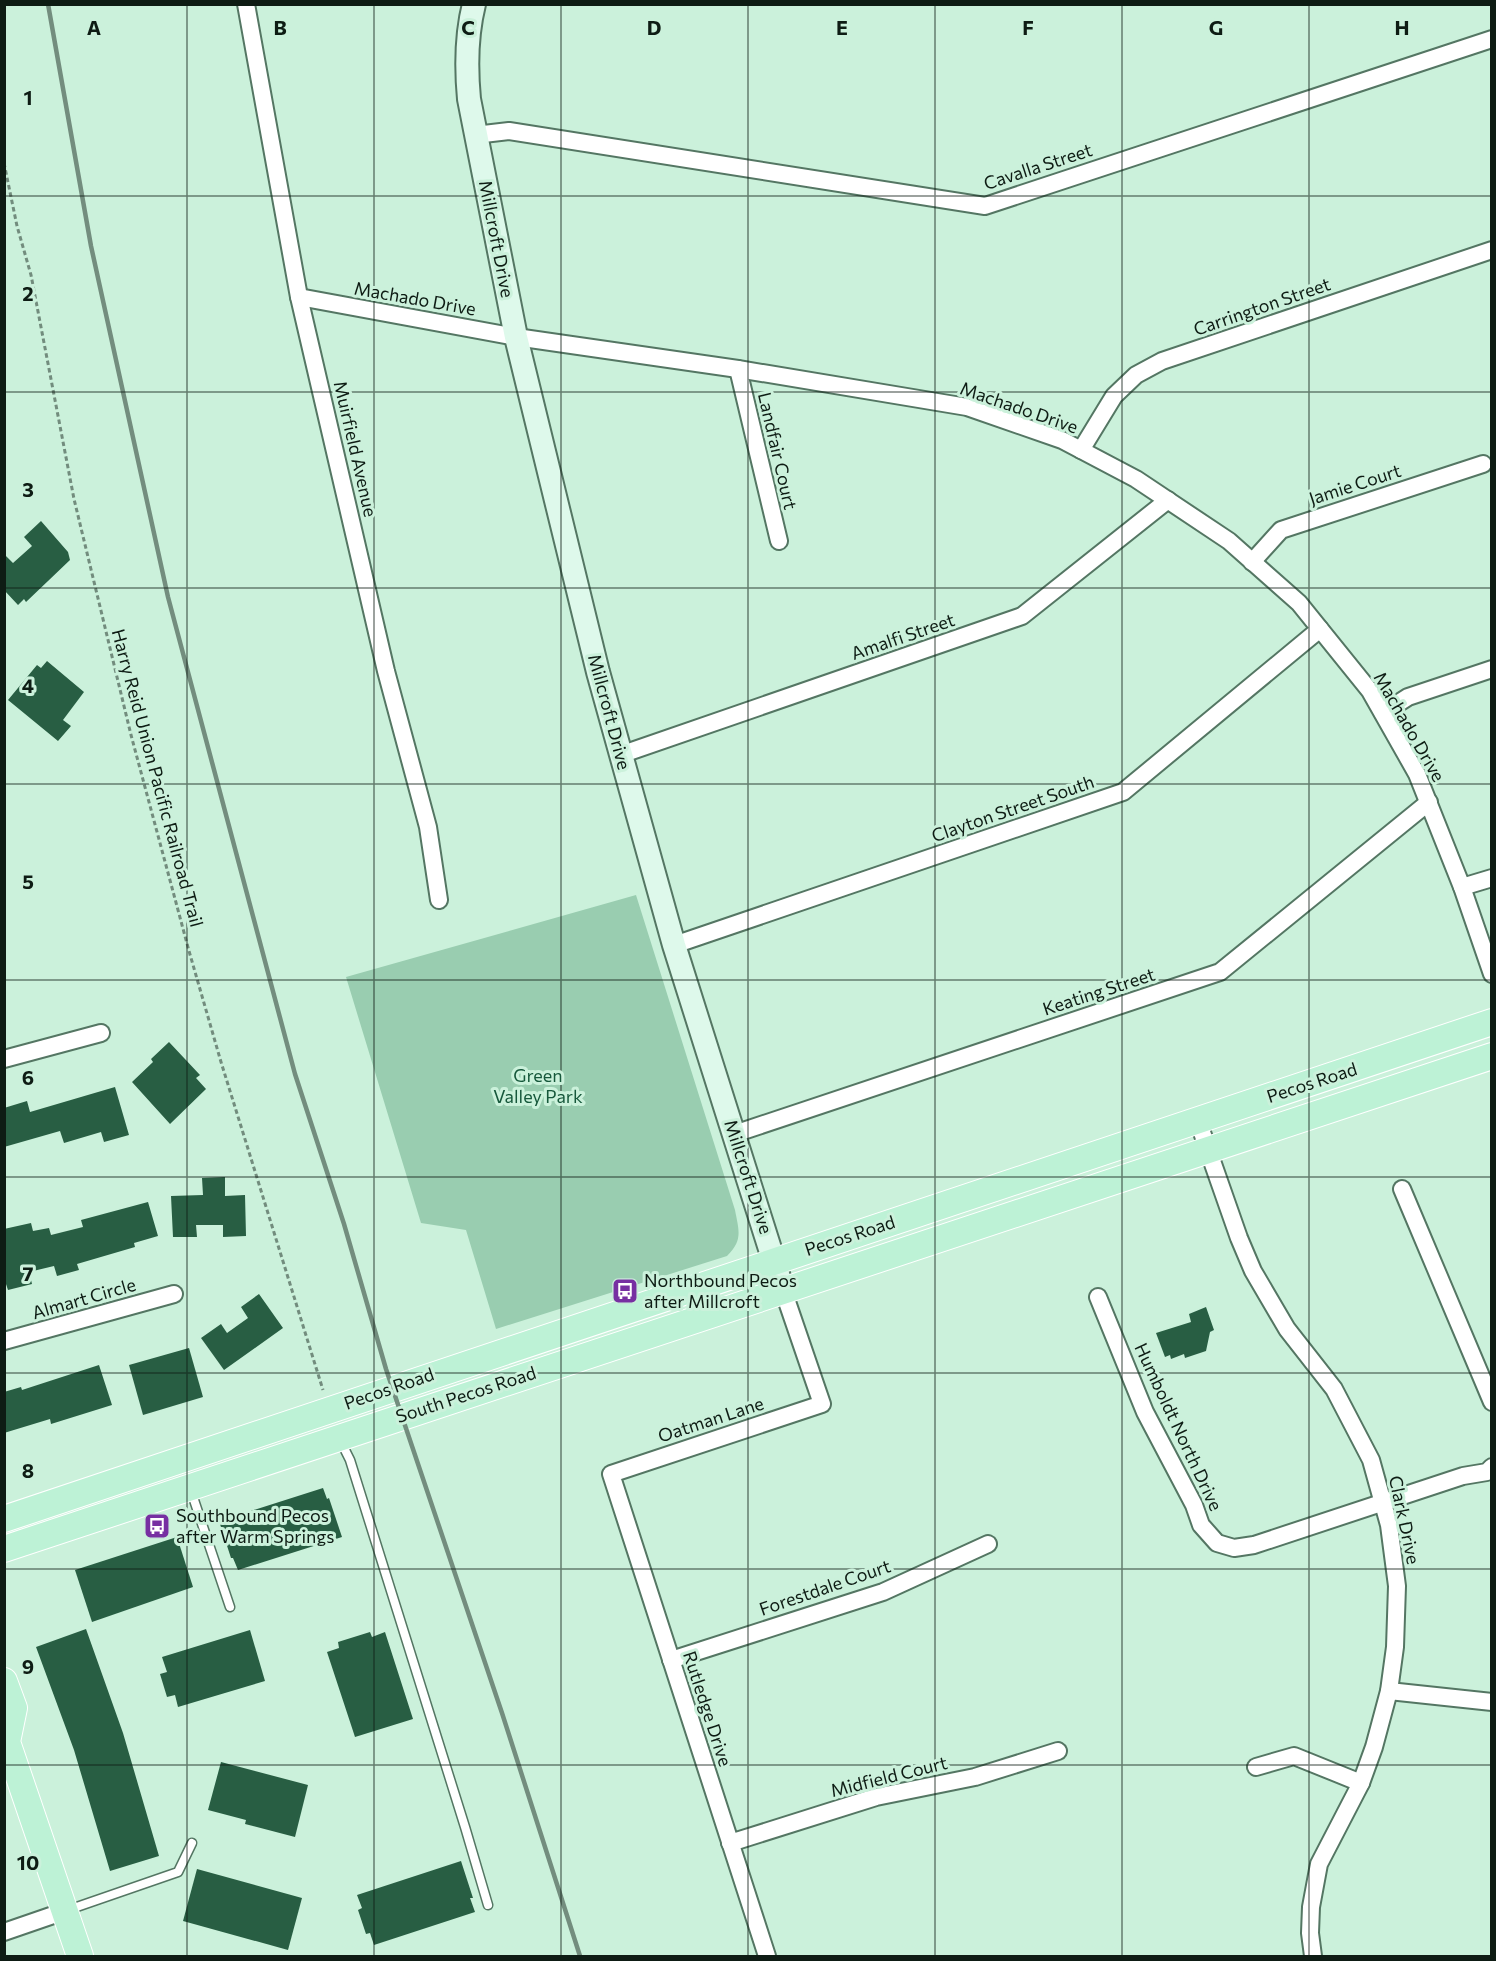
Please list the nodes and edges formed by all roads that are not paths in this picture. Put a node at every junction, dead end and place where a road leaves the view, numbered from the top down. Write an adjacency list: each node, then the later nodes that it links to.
1 (246, 4): 6 (street, Muirfield Avenue)
2 (474, 4): 4 (street, Millcroft Drive)
3 (1491, 39): 4 (street, Cavalla Street)
4 (475, 135): 7 (street, Millcroft Drive)
5 (1491, 250): 9 (street, Carrington Street)
6 (299, 297): 7 (street, Machado Drive); 21 (street, Muirfield Avenue)
7 (516, 337): 8 (street, Machado Drive); 17 (street, Millcroft Drive)
8 (738, 369): 9 (street, Machado Drive); 12 (street, Landfair Court)
9 (1081, 450): 11 (street, Machado Drive)
10 (1483, 464): 13 (street, Jamie Court)
11 (1168, 500): 13 (street, Machado Drive); 17 (street, Amalfi Street)
12 (779, 541)
13 (1252, 561): 14 (street, Machado Drive)
14 (1320, 629): 16 (street, Machado Drive); 22 (street, Clayton Street South)
15 (1491, 669): 16 (street)
16 (1383, 713): 18 (street, Machado Drive)
17 (620, 755): 22 (street, Millcroft Drive)
18 (1429, 802): 20 (street, Machado Drive); 29 (street, Keating Street)
19 (1491, 878): 20 (street)
20 (1462, 887): 23 (street, Machado Drive)
21 (439, 900)
22 (674, 945): 29 (street, Millcroft Drive)
23 (1491, 974)
24 (1491, 1023): 28 (main road, Pecos Road)
25 (101, 1033): 27 (street)
26 (1491, 1056): 30 (main road, Pecos Road)
27 (4, 1059)
28 (1198, 1121): 30 (street, Clark Drive); 33 (main road, Pecos Road)
29 (734, 1134): 33 (street, Millcroft Drive)
30 (1207, 1149): 32 (main road, Pecos Road); 44 (street, Clark Drive)
31 (1402, 1189): 38 (street)
32 (927, 1242): 34 (main road, South Pecos Road)
33 (774, 1262): 34 (street, Millcroft Drive); 45 (main road, Pecos Road)
34 (783, 1290): 39 (street, Millcroft Drive); 40 (main road, South Pecos Road)
35 (174, 1294): 37 (street, Almart Circle)
36 (1098, 1297): 44 (street, Humboldt North Drive)
37 (4, 1341)
38 (1491, 1402)
39 (822, 1404): 42 (street, Oatman Lane)
40 (339, 1438): 43 (main road, South Pecos Road); 59 (lane)
41 (1491, 1467): 44 (street, Humboldt North Drive)
42 (611, 1474): 49 (street, Rutledge Drive)
43 (189, 1487): 47 (main road, South Pecos Road); 48 (lane)
44 (1382, 1502): 51 (street, Clark Drive)
45 (4, 1519)
46 (988, 1544): 49 (street, Forestdale Court)
47 (4, 1549)
48 (230, 1607)
49 (671, 1660): 58 (street, Rutledge Drive)
50 (4, 1681): 53 (main road)
51 (1389, 1691): 52 (street); 56 (street, Clark Drive)
52 (1491, 1702)
53 (6, 1741): 60 (main road)
54 (1058, 1751): 58 (street, Midfield Court)
55 (1256, 1767): 56 (street)
56 (1361, 1783): 64 (street, Clark Drive)
57 (192, 1843): 60 (lane)
58 (730, 1843): 63 (street, Rutledge Drive)
59 (488, 1905)
60 (65, 1911): 61 (street); 62 (main road)
61 (4, 1932)
62 (80, 1956)
63 (767, 1956)
64 (1313, 1956)

